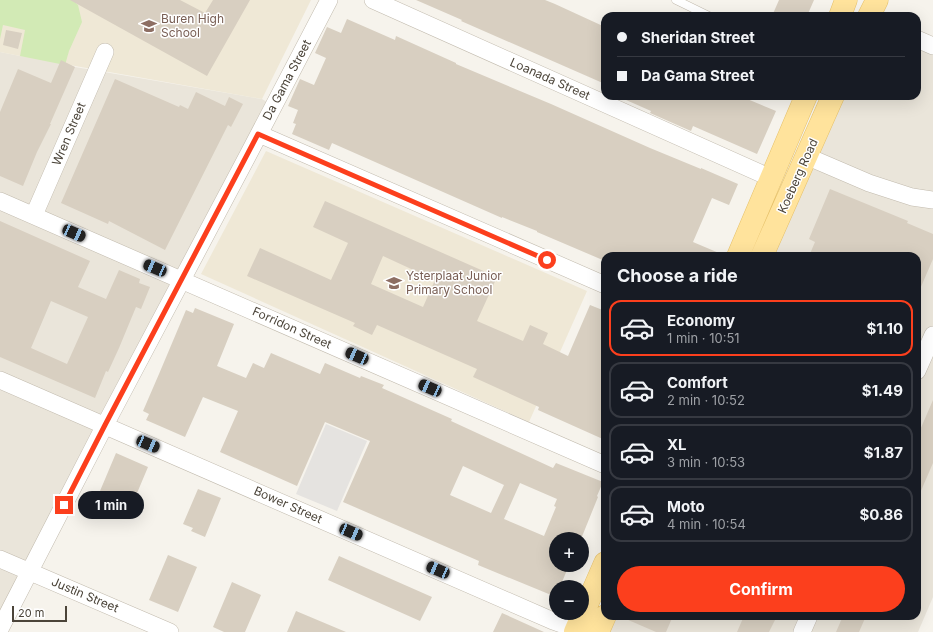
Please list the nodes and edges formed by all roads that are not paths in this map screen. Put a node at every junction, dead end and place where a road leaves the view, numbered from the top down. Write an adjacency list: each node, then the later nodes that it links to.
1 (329, 0): 14 (street, Da Gama Street)
2 (373, 0): 16 (street, Loanada Street)
3 (676, 0): 6 (lane)
4 (846, 0): 7 (main road)
5 (876, 0): 8 (main road)
6 (701, 12)
7 (842, 12)
8 (871, 12)
9 (921, 41): 10 (street)
10 (933, 46)
11 (105, 52): 19 (street, Wren Street)
12 (804, 100): 16 (main road, Koeberg Road)
13 (831, 100): 15 (main road, Koeberg Road)
14 (258, 134): 22 (street, Da Gama Street); 23 (street)
15 (806, 156): 18 (street); 21 (main road, Koeberg Road)
16 (771, 178): 20 (main road, Koeberg Road)
17 (0, 200): 19 (street, Forridon Street)
18 (933, 200)
19 (34, 215): 22 (street, Forridon Street)
20 (740, 252)
21 (764, 252)
22 (182, 280): 27 (street, Da Gama Street); 28 (street, Forridon Street)
23 (601, 283)
24 (933, 334): 25 (street)
25 (921, 362)
26 (0, 380): 27 (street, Bower Street)
27 (105, 425): 30 (street, Da Gama Street); 35 (street, Bower Street)
28 (601, 463)
29 (0, 558): 30 (street, Justin Street)
30 (30, 572): 34 (street, Da Gama Street); 36 (street, Justin Street)
31 (601, 572): 35 (main road)
32 (603, 620): 37 (main road)
33 (808, 620): 38 (street)
34 (0, 629)
35 (576, 631)
36 (170, 632)
37 (598, 632)
38 (802, 632)

